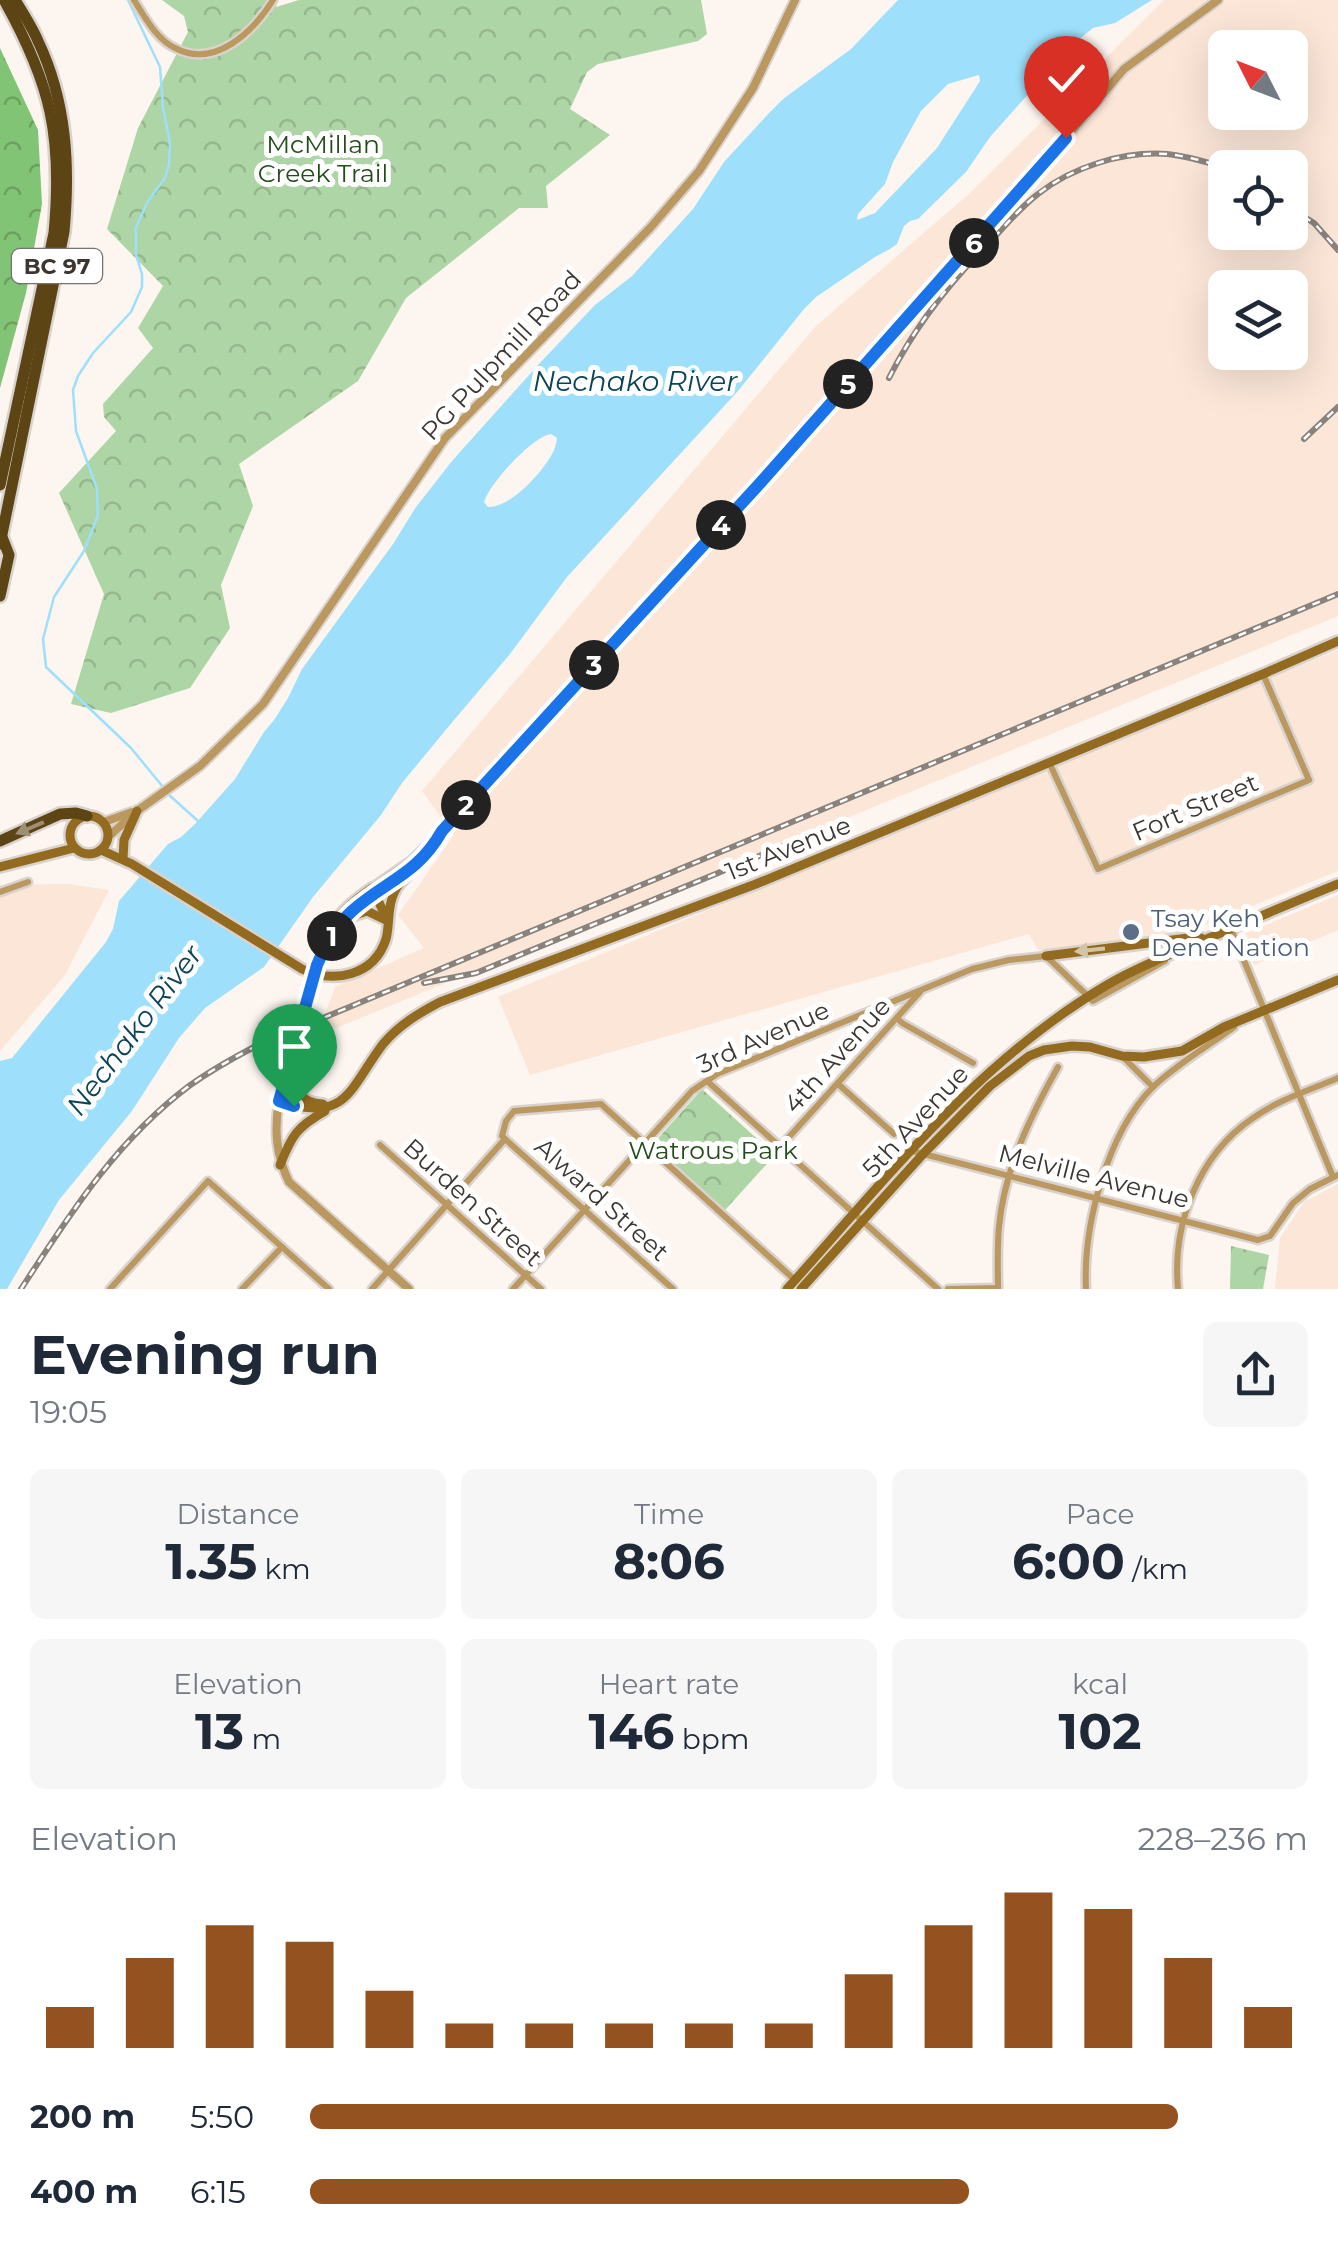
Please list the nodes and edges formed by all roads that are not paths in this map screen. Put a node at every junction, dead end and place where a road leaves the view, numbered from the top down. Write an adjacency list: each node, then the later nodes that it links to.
1 (4, 0): 7 (highway, BC 97)
2 (15, 0): 8 (highway, BC 97)
3 (134, 0): 4 (street)
4 (272, 0)
5 (795, 0): 13 (street, PG Pulpmill Road)
6 (1218, 0): 16 (street)
7 (0, 486)
8 (1, 540): 9 (highway)
9 (0, 596)
10 (1338, 640): 11 (main road, 1st Avenue)
11 (1263, 674): 12 (main road, 1st Avenue); 12 (street, Fort Street)
12 (1049, 762): 52 (main road, 1st Avenue)
13 (137, 811): 15 (street); 18 (street); 23 (main road)
14 (87, 816): 15 (main road); 17 (main road); 19 (highway, one-way to 19)
15 (104, 822): 18 (main road)
16 (442, 831): 25 (street); 28 (street)
17 (70, 837): 20 (main road); 22 (main road)
18 (108, 838): 21 (main road); 23 (main road)
19 (0, 841)
20 (74, 848): 21 (main road); 22 (main road)
21 (101, 850): 23 (main road)
22 (39, 856): 24 (main road)
23 (127, 862): 30 (main road)
24 (0, 868)
25 (414, 868): 28 (street); 30 (main road)
26 (28, 882): 29 (street)
27 (1338, 884): 31 (main road)
28 (374, 891): 30 (main road); 32 (main road); 34 (main road)
29 (0, 892)
30 (388, 922): 32 (main road)
31 (1230, 928): 33 (main road); 39 (street)
32 (334, 933): 34 (main road)
33 (1204, 938): 35 (main road, one-way to 35); 38 (main road, 5th Avenue)
34 (322, 953): 42 (main road, bridge)
35 (1046, 956): 37 (street, 3rd Avenue); 38 (street)
36 (1338, 980): 39 (main road)
37 (924, 989): 40 (street, 4th Avenue); 47 (street, 3rd Avenue)
38 (1087, 997): 58 (main road, 5th Avenue)
39 (1264, 1011): 41 (main road); 50 (street)
40 (898, 1018): 44 (street); 48 (street, 4th Avenue)
41 (1242, 1020): 43 (main road); 49 (street)
42 (292, 1054): 51 (main road); 52 (main road)
43 (1122, 1056): 49 (street); 59 (main road, 5th Avenue)
44 (973, 1063)
45 (1058, 1067): 61 (street)
46 (1338, 1078): 50 (street)
47 (707, 1081): 55 (street, 3rd Avenue); 57 (street)
48 (838, 1084): 53 (street); 57 (street, 4th Avenue)
49 (1153, 1087): 63 (street)
50 (1299, 1094): 62 (street); 67 (street)
51 (279, 1101): 52 (main road); 60 (street)
52 (336, 1104): 60 (main road, 1st Avenue)
53 (894, 1134)
54 (505, 1139): 55 (street); 64 (street); 65 (street, Alward Street)
55 (644, 1143): 65 (street, 3rd Avenue); 71 (street)
56 (380, 1145): 64 (street, Burden Street)
57 (780, 1147): 66 (street)
58 (912, 1150): 59 (street, Melville Avenue); 66 (main road, 5th Avenue)
59 (924, 1154): 61 (street, Melville Avenue); 66 (main road, 5th Avenue)
60 (280, 1165): 69 (street)
61 (1011, 1176): 63 (street, Melville Avenue); 72 (street)
62 (1336, 1176): 67 (street, Melville Avenue)
63 (1095, 1197): 67 (street, Melville Avenue); 84 (street)
64 (447, 1205): 69 (street); 70 (street, Burden Street)
65 (584, 1210): 70 (street, 3rd Avenue); 80 (street, Alward Street)
66 (858, 1218): 71 (main road, 5th Avenue); 82 (street)
67 (1183, 1219): 85 (street)
68 (282, 1247): 73 (street); 74 (street); 75 (street)
69 (388, 1270): 76 (street); 77 (street)
70 (525, 1275): 78 (street, 3rd Avenue); 79 (street, Burden Street)
71 (801, 1286): 81 (main road, 5th Avenue)
72 (998, 1288): 83 (street)
73 (110, 1289)
74 (242, 1289)
75 (329, 1289)
76 (372, 1289)
77 (409, 1289)
78 (513, 1289)
79 (540, 1289)
80 (673, 1289)
81 (788, 1289)
82 (938, 1289)
83 (948, 1289)
84 (1086, 1289)
85 (1178, 1289)

